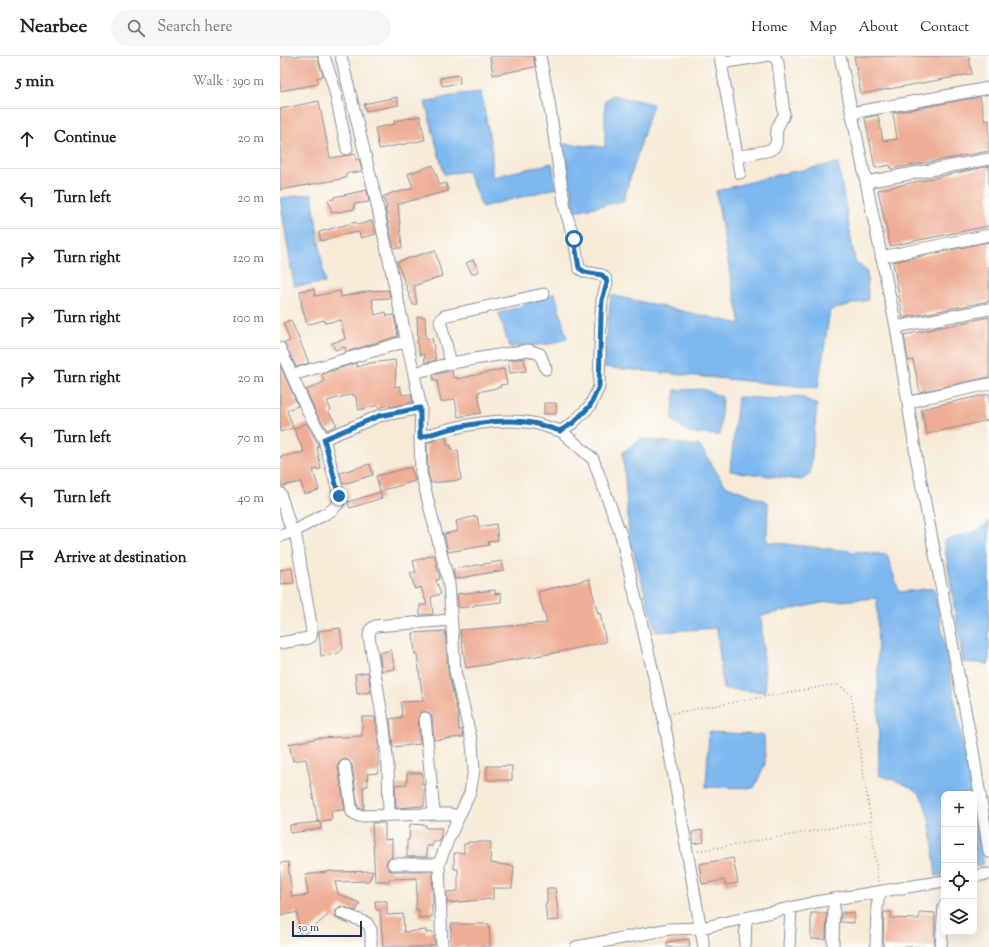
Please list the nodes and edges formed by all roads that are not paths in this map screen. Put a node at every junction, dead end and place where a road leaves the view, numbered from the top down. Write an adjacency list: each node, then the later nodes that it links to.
1 (324, 56): 9 (street)
2 (341, 56): 8 (street)
3 (540, 56): 31 (street)
4 (764, 56): 7 (street)
5 (772, 56): 13 (street)
6 (840, 56): 11 (street)
7 (721, 60): 13 (street)
8 (349, 84): 9 (street); 22 (street)
9 (334, 87): 12 (street)
10 (989, 88): 11 (street)
11 (851, 113): 16 (street)
12 (347, 149)
13 (737, 157): 15 (street)
14 (989, 158): 16 (street)
15 (740, 173)
16 (866, 182): 18 (street)
17 (989, 235): 18 (street)
18 (881, 257): 21 (street)
19 (544, 294): 24 (street)
20 (989, 309): 21 (street)
21 (896, 327): 29 (street)
22 (407, 342): 26 (street); 27 (street)
23 (280, 348): 27 (street)
24 (451, 363): 25 (street); 26 (street)
25 (546, 369)
26 (414, 373): 30 (street)
27 (292, 375): 33 (street)
28 (989, 384): 29 (street)
29 (908, 403): 44 (street)
30 (420, 408): 32 (street); 33 (street)
31 (560, 431): 32 (street); 55 (street)
32 (420, 438): 37 (street)
33 (324, 439): 35 (street)
34 (280, 494): 35 (street)
35 (294, 532): 36 (street); 38 (street)
36 (280, 536)
37 (451, 620): 42 (street); 43 (street)
38 (280, 643)
39 (425, 718): 41 (street)
40 (345, 766): 42 (street)
41 (434, 814): 42 (street); 43 (street)
42 (389, 815)
43 (458, 817): 46 (street)
44 (989, 852)
45 (393, 864): 46 (street)
46 (439, 864): 58 (street)
47 (989, 874): 48 (street)
48 (977, 876)
49 (941, 882): 50 (street)
50 (880, 892): 51 (street); 64 (street)
51 (834, 899): 52 (street); 63 (street)
52 (790, 908): 54 (street); 62 (street)
53 (342, 913): 57 (street)
54 (746, 918): 55 (street); 61 (street)
55 (701, 928): 59 (street); 60 (street)
56 (942, 935): 65 (street)
57 (371, 947)
58 (442, 947)
59 (576, 947)
60 (704, 947)
61 (745, 947)
62 (789, 947)
63 (833, 947)
64 (876, 947)
65 (941, 947)

